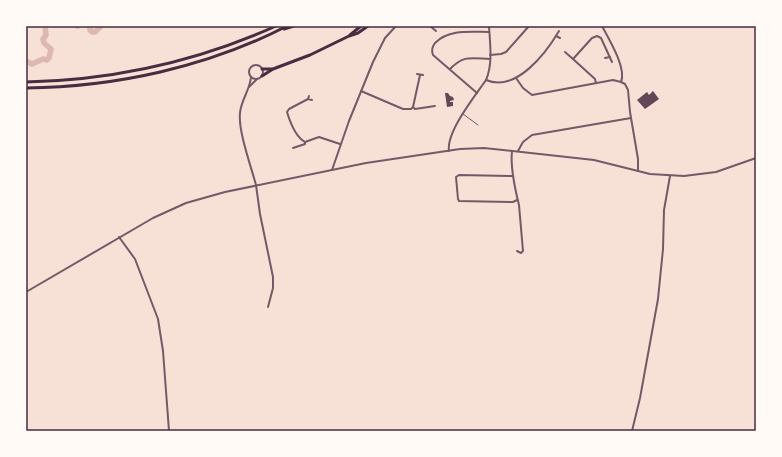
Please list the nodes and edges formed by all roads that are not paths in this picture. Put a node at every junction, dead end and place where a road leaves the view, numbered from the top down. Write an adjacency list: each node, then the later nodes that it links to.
1 (276, 26): 34 (highway)
2 (287, 26): 14 (highway)
3 (294, 26): 14 (highway)
4 (361, 26): 15 (highway)
5 (368, 26): 15 (highway)
6 (396, 26): 39 (street)
7 (430, 26): 11 (street)
8 (489, 26): 13 (street)
9 (529, 26): 19 (street)
10 (602, 26): 35 (street)
11 (436, 31)
12 (559, 31): 16 (street)
13 (489, 32): 19 (street); 27 (street)
14 (268, 35): 37 (highway)
15 (349, 36): 26 (highway)
16 (556, 36): 17 (street); 31 (street)
17 (560, 38)
18 (565, 52): 23 (street)
19 (490, 55): 22 (street)
20 (610, 57): 21 (street); 23 (street); 24 (street)
21 (605, 58)
22 (490, 59): 27 (street); 33 (street)
23 (573, 59): 36 (street)
24 (612, 62)
25 (262, 69): 26 (highway); 29 (street); 30 (street)
26 (273, 69): 29 (highway)
27 (450, 69): 40 (street)
28 (420, 75): 43 (street)
29 (262, 76): 32 (street)
30 (251, 78): 32 (street); 38 (street)
31 (516, 78): 33 (street); 36 (street)
32 (257, 79): 38 (street)
33 (486, 80): 40 (street)
34 (26, 82)
35 (621, 82): 36 (street); 45 (street)
36 (596, 83)
37 (26, 88)
38 (247, 90): 58 (street)
39 (361, 91): 43 (street); 48 (street)
40 (477, 93): 44 (street)
41 (312, 100): 47 (street)
42 (435, 106): 43 (street)
43 (413, 107)
44 (462, 114): 46 (lane); 50 (street)
45 (631, 118): 52 (street); 55 (street)
46 (478, 125)
47 (305, 142): 48 (street); 49 (street)
48 (340, 144): 54 (street)
49 (293, 148)
50 (449, 151): 51 (street); 54 (street)
51 (512, 151): 52 (street); 56 (street)
52 (518, 151): 55 (street)
53 (756, 158): 57 (street)
54 (332, 170): 58 (street)
55 (638, 171): 57 (street)
56 (513, 176): 59 (street); 59 (street)
57 (670, 176): 65 (street)
58 (256, 185): 60 (street); 63 (street)
59 (517, 200): 61 (street)
60 (119, 237): 62 (street); 64 (street)
61 (517, 251)
62 (26, 292)
63 (268, 307)
64 (169, 431)
65 (632, 431)

